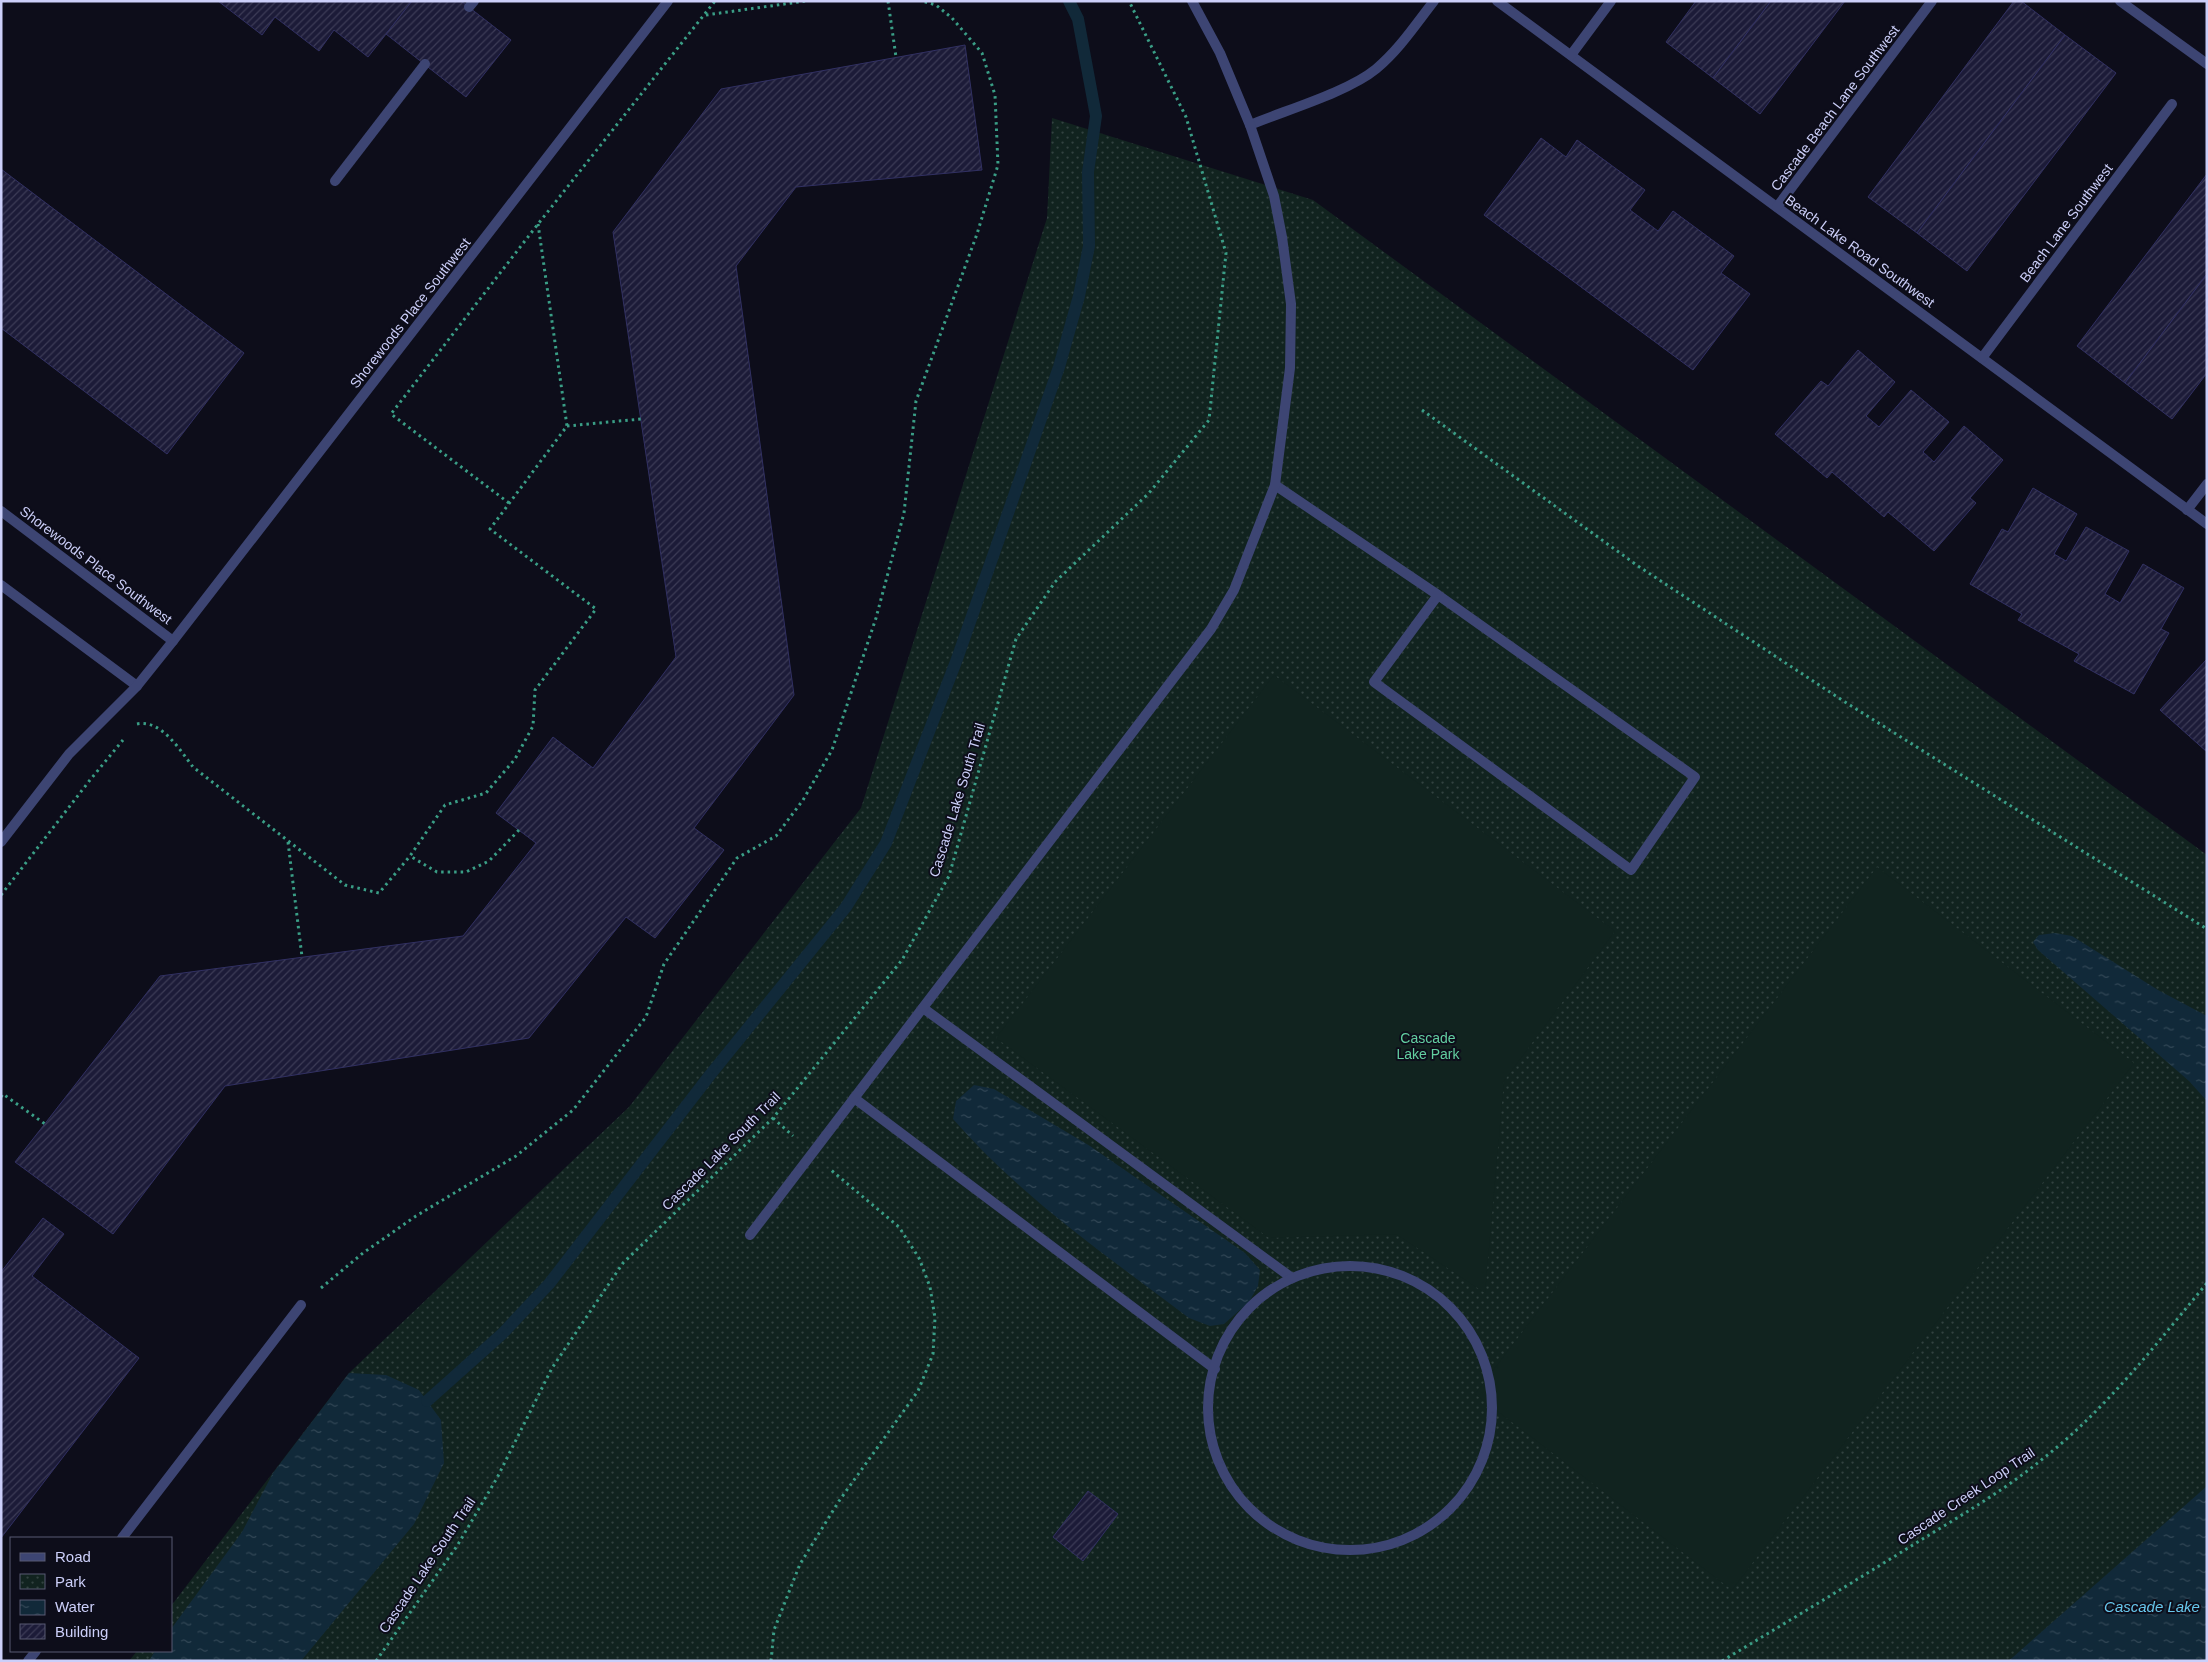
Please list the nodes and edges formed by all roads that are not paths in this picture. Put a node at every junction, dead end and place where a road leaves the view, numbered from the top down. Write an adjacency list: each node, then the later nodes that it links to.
1 (668, 1): 23 (street, Shorewoods Place Southwest)
2 (1192, 1): 12 (street)
3 (1434, 1): 12 (street)
4 (1497, 1): 8 (street, Beach Lake Road Southwest)
5 (1611, 1): 8 (street)
6 (1932, 1): 14 (street, Cascade Beach Lane Southwest)
7 (2120, 1): 10 (street)
8 (1571, 55): 14 (street, Beach Lake Road Southwest)
9 (425, 64): 13 (street)
10 (2207, 64)
11 (2172, 104): 15 (street, Beach Lane Southwest)
12 (1250, 125): 17 (street)
13 (335, 181)
14 (1777, 207): 15 (street, Beach Lake Road Southwest)
15 (1982, 358): 18 (street, Beach Lake Road Southwest)
16 (2207, 484): 18 (street)
17 (1275, 485): 22 (street); 26 (street)
18 (2187, 510): 20 (street, Beach Lake Road Southwest)
19 (1, 512): 23 (street, Shorewoods Place Southwest)
20 (2207, 524)
21 (1, 585): 24 (street)
22 (1438, 595): 22 (street)
23 (174, 641): 24 (street, Shorewoods Place Southwest)
24 (137, 686): 25 (street, Shorewoods Place Southwest)
25 (1, 842)
26 (923, 1008): 27 (street); 29 (street)
27 (854, 1098): 28 (street); 31 (street)
28 (750, 1235)
29 (1292, 1278): 31 (street); 31 (street)
30 (301, 1305): 32 (street)
31 (1215, 1369)
32 (123, 1537)

